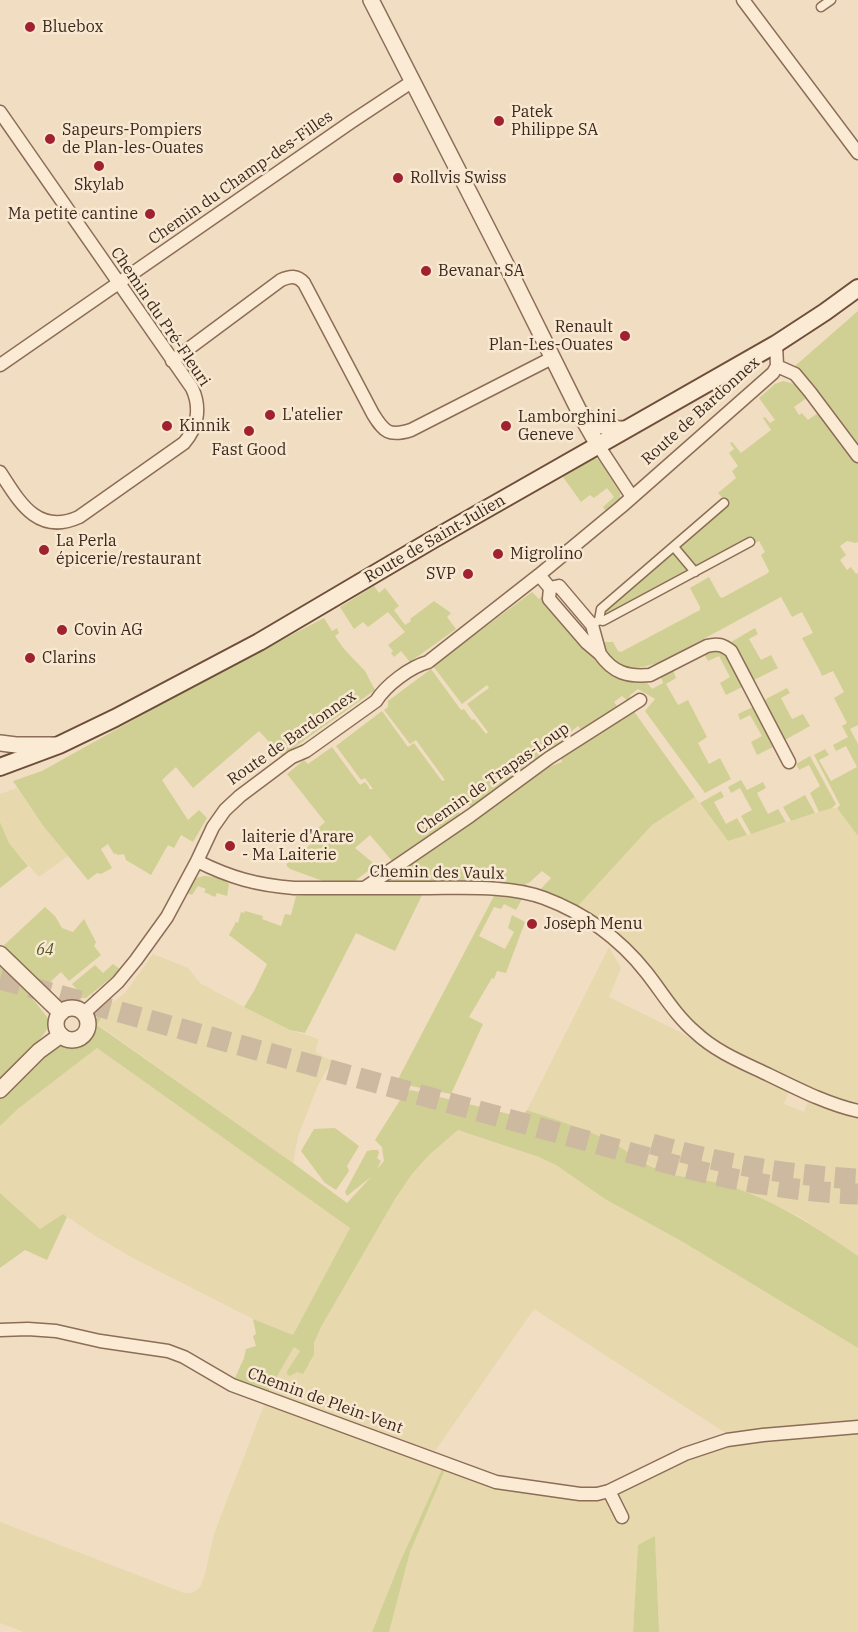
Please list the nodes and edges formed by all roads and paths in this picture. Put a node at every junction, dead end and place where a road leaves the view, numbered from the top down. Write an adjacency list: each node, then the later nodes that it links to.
1 (371, 0): 5 (street)
2 (742, 0): 7 (street)
3 (831, 0): 4 (street)
4 (821, 8)
5 (413, 81): 8 (street, Chemin du Champ-des-Filles); 11 (street)
6 (0, 112): 8 (street, Chemin du Pré-Fleuri)
7 (858, 153)
8 (119, 284): 12 (street, Chemin du Pré-Fleuri); 13 (street, Chemin du Champ-des-Filles)
9 (858, 288): 10 (main road, Route de Saint-Julien)
10 (776, 344): 14 (street, Route de Bardonnex); 16 (main road, Route de Saint-Julien)
11 (552, 358): 12 (street); 15 (street)
12 (172, 361): 19 (street, Chemin du Pré-Fleuri)
13 (0, 365)
14 (777, 366): 18 (street); 20 (street, Route de Bardonnex)
15 (579, 411): 16 (street); 17 (street)
16 (627, 429): 17 (main road, Route de Saint-Julien)
17 (598, 446): 20 (street); 31 (main road, Route de Saint-Julien)
18 (858, 456)
19 (0, 472)
20 (632, 497): 25 (street, Route de Bardonnex)
21 (724, 503): 23 (street)
22 (750, 542): 24 (street)
23 (674, 547): 24 (street); 27 (street)
24 (695, 572): 27 (street)
25 (538, 575): 26 (street); 34 (street, Route de Bardonnex)
26 (554, 587): 27 (street); 28 (street)
27 (595, 623): 28 (street)
28 (600, 654): 32 (street)
29 (640, 700): 35 (street, Chemin de Trapas-Loup)
30 (0, 743): 31 (street)
31 (59, 745): 33 (main road, Route de Saint-Julien)
32 (789, 762)
33 (0, 767)
34 (197, 861): 35 (street, Chemin des Vaulx); 38 (street, Route de Bardonnex)
35 (366, 887): 41 (street, Chemin des Vaulx)
36 (0, 954): 37 (street)
37 (61, 1013): 38 (street); 39 (street)
38 (84, 1013): 39 (street)
39 (61, 1035): 40 (street)
40 (0, 1090)
41 (858, 1111)
42 (1, 1329): 44 (street, Chemin de Plein-Vent)
43 (858, 1427): 44 (street)
44 (609, 1491): 45 (street)
45 (622, 1517)

